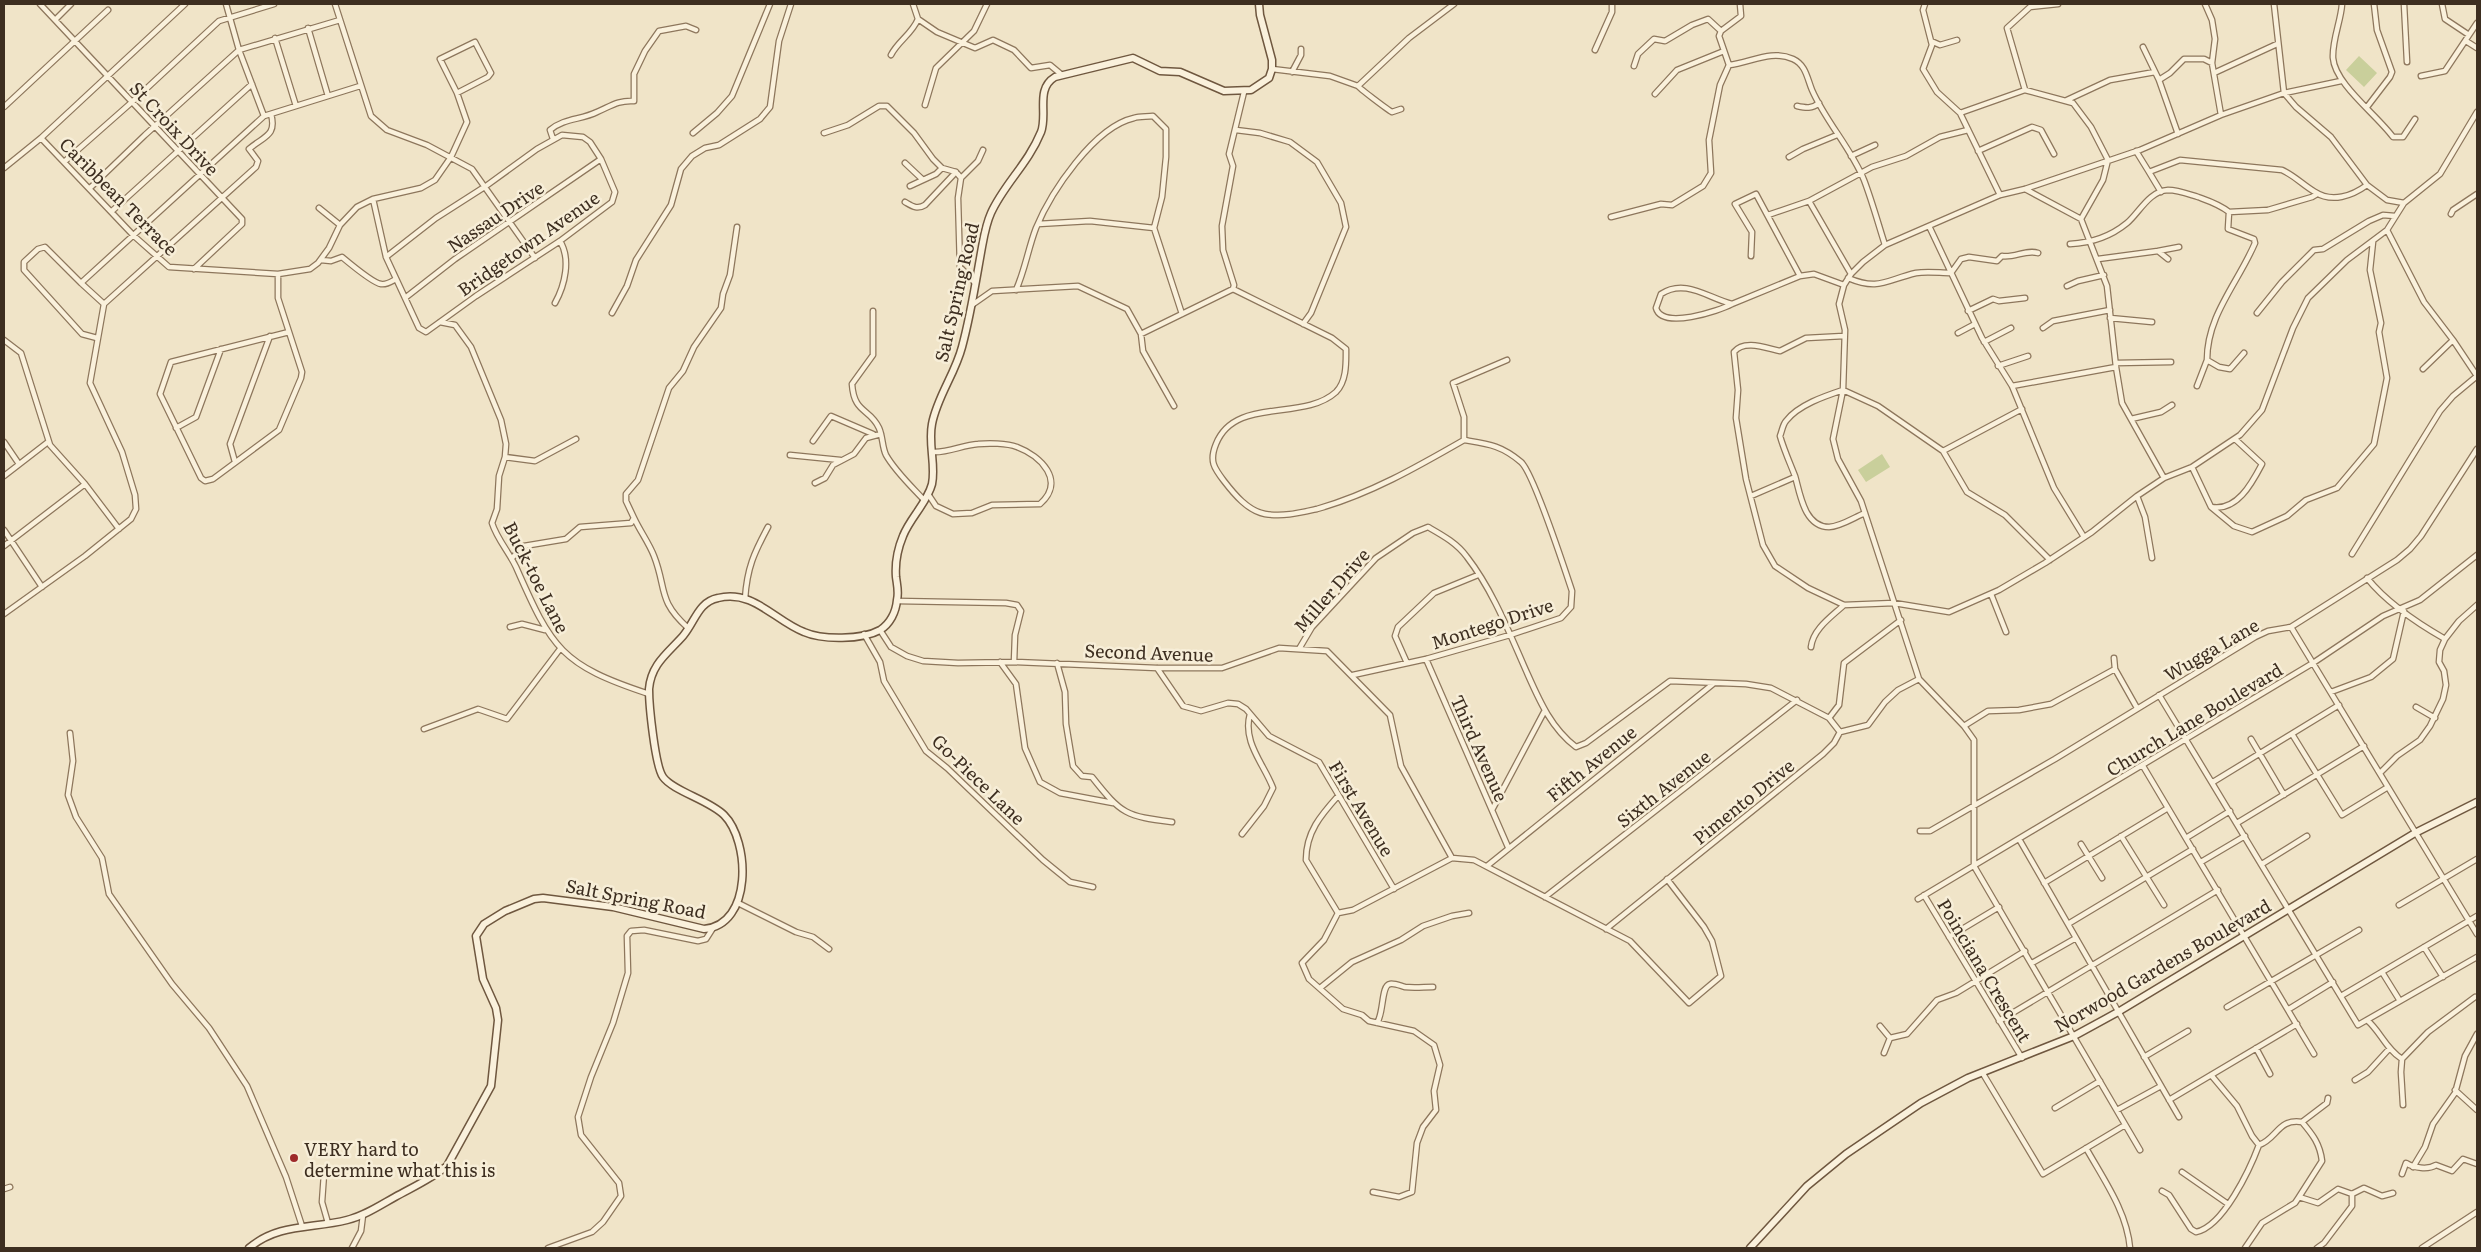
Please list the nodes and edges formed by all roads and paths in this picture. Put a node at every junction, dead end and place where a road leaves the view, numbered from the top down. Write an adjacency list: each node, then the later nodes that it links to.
1 (40, 4): 27 (street, St Croix Drive)
2 (71, 4): 27 (street)
3 (185, 4): 57 (street)
4 (226, 4): 25 (street)
5 (274, 4): 25 (street)
6 (335, 4): 28 (street)
7 (770, 4): 88 (street)
8 (790, 4): 182 (street)
9 (914, 4): 26 (street)
10 (987, 4): 39 (street)
11 (1259, 4): 52 (street)
12 (1454, 4): 63 (street)
13 (1612, 4): 45 (street)
14 (1740, 4): 32 (street)
15 (1925, 4): 37 (street)
16 (2058, 4): 23 (street)
17 (2205, 4): 49 (street)
18 (2274, 4): 40 (street)
19 (2342, 4): 60 (street)
20 (2374, 4): 76 (street)
21 (2404, 4): 48 (street)
22 (2442, 4): 33 (street)
23 (2034, 5): 64 (street)
24 (108, 10): 36 (street)
25 (230, 16): 43 (street); 71 (street)
26 (918, 19): 39 (street); 47 (street)
27 (55, 20): 36 (street, St Croix Drive)
28 (340, 20): 30 (street); 62 (street)
29 (2477, 23): 33 (street)
30 (308, 28): 34 (street); 69 (street)
31 (696, 30): 93 (street)
32 (1721, 31): 46 (street); 51 (street)
33 (2469, 34): 38 (street)
34 (275, 38): 43 (street); 74 (street)
35 (1957, 40): 37 (street)
36 (75, 41): 57 (street, St Croix Drive); 77 (street)
37 (1931, 41): 80 (street)
38 (2466, 41): 42 (street); 58 (street)
39 (963, 43): 56 (street); 73 (street)
40 (2277, 44): 55 (street); 67 (street)
41 (2143, 47): 54 (street)
42 (2477, 48)
43 (239, 50): 61 (street); 85 (street)
44 (1301, 50): 53 (street)
45 (1595, 50)
46 (1724, 51): 50 (street); 68 (street)
47 (891, 56)
48 (2407, 62)
49 (2212, 63): 55 (street); 59 (street)
50 (1729, 65): 72 (street); 134 (street)
51 (1634, 66)
52 (1272, 69): 53 (street); 65 (street)
53 (1292, 72): 63 (street)
54 (2155, 72): 59 (street); 70 (street)
55 (2214, 73): 82 (street)
56 (1062, 75): 65 (street, Salt Spring Road); 168 (street, Salt Spring Road)
57 (108, 76): 71 (street, St Croix Drive); 92 (street)
58 (2421, 76)
59 (2159, 80): 90 (street)
60 (2341, 81): 67 (street); 76 (street)
61 (252, 84): 83 (street); 95 (street)
62 (360, 86): 69 (street); 101 (street)
63 (1358, 86): 78 (street)
64 (2025, 90): 70 (street); 80 (street)
65 (1244, 92): 86 (street)
66 (457, 93): 66 (street); 101 (street)
67 (2284, 93): 82 (street); 115 (street)
68 (1655, 94)
69 (328, 96): 74 (street)
70 (2067, 100): 104 (street)
71 (132, 102): 85 (street, St Croix Drive); 105 (street)
72 (1819, 103): 75 (street); 91 (street)
73 (925, 105)
74 (296, 106): 81 (street)
75 (1797, 106)
76 (2367, 106): 84 (street)
77 (4, 107)
78 (1401, 109)
79 (2477, 112): 128 (street)
80 (1960, 113): 87 (street)
81 (271, 114): 83 (street); 124 (street)
82 (2221, 115): 90 (street)
83 (264, 116): 111 (street)
84 (2415, 119)
85 (154, 126): 95 (street, St Croix Drive); 118 (street)
86 (1236, 130): 171 (street); 188 (street)
87 (1968, 130): 97 (street); 112 (street)
88 (693, 133)
89 (824, 133): 108 (street)
90 (2178, 134): 98 (street)
91 (1837, 135): 100 (street); 102 (street)
92 (41, 138): 105 (street, Caribbean Terrace); 107 (street)
93 (553, 139): 103 (street, Bridgetown Avenue); 116 (street, Bridgetown Avenue)
94 (1875, 145): 100 (street)
95 (178, 150): 111 (street, St Croix Drive); 130 (street)
96 (982, 150): 113 (street)
97 (1978, 151): 99 (street); 123 (street)
98 (2136, 151): 104 (street); 110 (street)
99 (2054, 154)
100 (1851, 156): 112 (street)
101 (451, 157): 116 (street); 125 (street)
102 (1790, 157)
103 (601, 159): 137 (street, Nassau Drive); 145 (street, Bridgetown Avenue)
104 (2108, 160): 119 (street); 136 (street)
105 (64, 162): 118 (street, Caribbean Terrace)
106 (905, 163): 114 (street)
107 (4, 168)
108 (942, 168): 109 (street); 114 (street)
109 (956, 172): 113 (street); 127 (street)
110 (2149, 172): 120 (street); 121 (street)
111 (200, 173): 124 (street, St Croix Drive); 144 (street)
112 (1861, 174): 126 (street); 149 (street)
113 (961, 178): 168 (street)
114 (922, 179): 117 (street)
115 (2367, 185): 121 (street); 128 (street)
116 (486, 186): 137 (street); 154 (street, Bridgetown Avenue)
117 (910, 186)
118 (90, 188): 130 (street, Caribbean Terrace)
119 (2025, 190): 123 (street); 136 (street)
120 (2161, 192): 131 (street); 147 (street)
121 (2317, 194): 131 (street)
122 (2477, 194): 132 (street)
123 (2000, 195): 140 (street)
124 (222, 198): 155 (street); 160 (street, St Croix Drive)
125 (373, 199): 139 (street); 154 (street)
126 (1809, 201): 133 (street); 165 (street)
127 (905, 202)
128 (2404, 203): 135 (street)
129 (319, 208): 139 (street)
130 (112, 211): 144 (street, Caribbean Terrace)
131 (2229, 212): 205 (street)
132 (2451, 214)
133 (1768, 215): 153 (street); 164 (street)
134 (1611, 216)
135 (2395, 216): 143 (street); 183 (street)
136 (2081, 220): 147 (street)
137 (511, 222): 156 (street); 173 (street, Nassau Drive)
138 (1038, 224): 142 (street); 142 (street); 172 (street)
139 (340, 225): 159 (street)
140 (1930, 226): 149 (street); 161 (street)
141 (738, 227): 247 (street)
142 (1154, 228): 184 (street)
143 (2387, 230): 146 (street); 199 (street)
144 (134, 236): 155 (street, Caribbean Terrace); 167 (street)
145 (560, 241): 156 (street, Bridgetown Avenue); 175 (street)
146 (2373, 242): 222 (street); 245 (street)
147 (2090, 243): 148 (street); 157 (street)
148 (2070, 244)
149 (1885, 245): 165 (street)
150 (2179, 247): 151 (street)
151 (2158, 251): 157 (street); 158 (street)
152 (2038, 254): 161 (street)
153 (1751, 256)
154 (386, 257): 166 (street)
155 (157, 258): 160 (street, Caribbean Terrace); 176 (street)
156 (535, 258): 186 (street, Bridgetown Avenue)
157 (2098, 259): 163 (street)
158 (2168, 259)
159 (320, 260): 162 (street, Caribbean Terrace); 166 (street)
160 (194, 269): 162 (street, Caribbean Terrace)
161 (1952, 273): 165 (street); 181 (street)
162 (278, 274): 192 (street)
163 (2104, 275): 170 (street); 179 (street)
164 (1800, 276): 169 (street); 177 (street)
165 (1850, 276): 169 (street)
166 (396, 278): 173 (street)
167 (81, 283): 176 (street); 197 (street)
168 (975, 283): 178 (street, Salt Spring Road)
169 (1844, 285): 196 (street)
170 (2067, 286)
171 (1233, 289): 184 (street); 188 (street)
172 (1016, 290): 178 (street); 194 (street)
173 (406, 298): 186 (street, Bridgetown Avenue)
174 (2025, 298): 181 (street)
175 (555, 303)
176 (104, 304): 197 (street)
177 (1732, 304): 177 (street)
178 (972, 305): 229 (street, Salt Spring Road)
179 (2110, 310): 185 (street); 191 (street)
180 (873, 311): 220 (street)
181 (1968, 311): 189 (street)
182 (612, 313)
183 (2257, 313)
184 (1182, 314): 194 (street)
185 (2110, 318): 187 (street); 207 (street)
186 (440, 322): 231 (street, Buck-toe Lane)
187 (2152, 322)
188 (1303, 324): 224 (street)
189 (1975, 324): 193 (street); 200 (street)
190 (2011, 328): 200 (street)
191 (2043, 328)
192 (289, 332): 195 (street); 233 (street)
193 (1958, 333)
194 (1141, 334): 215 (street)
195 (270, 336): 201 (street); 233 (street)
196 (1844, 336): 213 (street); 242 (street)
197 (97, 338): 249 (street)
198 (4, 340): 226 (street)
199 (2453, 340): 209 (street); 210 (street)
200 (1984, 342): 208 (street)
201 (221, 349): 218 (street); 218 (street)
202 (2244, 353): 205 (street)
203 (2028, 356): 208 (street)
204 (1507, 360): 224 (street)
205 (2207, 360): 212 (street)
206 (2171, 362): 207 (street)
207 (2116, 365): 211 (street); 217 (street)
208 (1998, 366): 211 (street)
209 (2423, 369)
210 (2477, 376): 254 (street)
211 (2012, 386): 216 (street)
212 (2197, 386)
213 (1843, 390): 228 (street); 237 (street); 246 (street)
214 (2172, 405): 217 (street)
215 (1174, 406)
216 (2022, 409): 228 (street); 251 (street)
217 (2131, 419): 238 (street)
218 (176, 428): 233 (street)
219 (872, 434): 220 (street); 223 (street); 232 (street)
220 (881, 434): 244 (street)
221 (576, 439): 231 (street)
222 (2235, 439): 235 (street); 245 (street)
223 (813, 440)
224 (1464, 440): 278 (street, Montego Drive)
225 (4, 442): 234 (street)
226 (48, 442): 234 (street); 240 (street)
227 (2477, 449): 260 (street, Wugga Lane)
228 (1943, 450): 258 (street)
229 (932, 452): 241 (street, Salt Spring Road); 241 (street)
230 (790, 455): 232 (street)
231 (505, 457): 256 (street, Buck-toe Lane)
232 (841, 460): 239 (street)
233 (235, 462)
234 (19, 464): 236 (street)
235 (2192, 467): 238 (street); 245 (street)
236 (4, 476)
237 (1795, 477): 242 (street); 246 (street)
238 (2164, 478): 243 (street)
239 (815, 483)
240 (85, 484): 249 (street); 252 (street)
241 (928, 493): 244 (street, Salt Spring Road)
242 (1750, 496): 266 (street)
243 (2137, 496): 251 (street); 257 (street)
244 (924, 500): 264 (street, Salt Spring Road)
245 (2211, 507)
246 (1865, 513): 265 (street)
247 (634, 518): 256 (street); 273 (street)
248 (768, 527): 263 (street)
249 (119, 529): 261 (street)
250 (4, 530): 252 (street)
251 (2084, 537): 258 (street)
252 (11, 541): 253 (street); 261 (street)
253 (4, 546)
254 (2352, 554)
255 (2477, 554): 268 (street, Church Lane Boulevard)
256 (512, 558): 274 (street, Buck-toe Lane)
257 (2152, 558)
258 (2050, 560): 262 (street)
259 (1478, 574): 278 (street); 280 (street, Miller Drive); 288 (street)
260 (2367, 578): 268 (street); 272 (street, Wugga Lane)
261 (42, 587): 269 (street)
262 (1991, 594): 265 (street); 276 (street)
263 (745, 599): 273 (street); 277 (street)
264 (897, 601): 275 (street, Salt Spring Road); 286 (street)
265 (1894, 603): 266 (street); 270 (street)
266 (1844, 605): 281 (street)
267 (2477, 605): 279 (street)
268 (2402, 609): 279 (street); 289 (street, Church Lane Boulevard); 295 (street)
269 (4, 614)
270 (1901, 620): 293 (street); 304 (street)
271 (510, 627): 274 (street)
272 (2291, 627): 289 (street); 297 (street, Wugga Lane)
273 (688, 628): 296 (street)
274 (545, 630): 282 (street, Buck-toe Lane)
275 (880, 630): 277 (street); 285 (street, Second Avenue)
276 (2006, 632)
277 (864, 634): 353 (street, Go-Piece Lane)
278 (1510, 635): 284 (street, Montego Drive); 302 (street)
279 (2445, 639): 305 (street)
280 (1299, 648): 290 (street, Second Avenue); 292 (street, Second Avenue)
281 (1811, 648)
282 (560, 649): 296 (street, Buck-toe Lane); 307 (street)
283 (2114, 658): 291 (street)
284 (1426, 659): 288 (street, Montego Drive); 326 (street, Third Avenue)
285 (1000, 662): 286 (street, Second Avenue); 323 (street)
286 (1014, 662): 287 (street, Second Avenue)
287 (1057, 663): 290 (street, Second Avenue); 323 (street)
288 (1407, 663): 292 (street, Montego Drive)
289 (2313, 663): 295 (street); 311 (street, Church Lane Boulevard)
290 (1157, 668): 303 (street, First Avenue)
291 (2115, 669): 301 (street); 306 (street)
292 (1353, 675): 342 (street, Second Avenue)
293 (1918, 679): 306 (street); 308 (street)
294 (1713, 684): 298 (street); 302 (street); 339 (street, Fifth Avenue)
295 (2331, 692): 299 (street)
296 (649, 694): 359 (street)
297 (2159, 695): 301 (street, Wugga Lane); 311 (street)
298 (1797, 700): 304 (street); 357 (street, Sixth Avenue)
299 (2339, 705): 310 (street); 313 (street)
300 (2416, 707): 305 (street)
301 (2137, 708): 324 (street, Wugga Lane)
302 (1544, 712): 326 (street)
303 (1250, 714): 321 (street, First Avenue); 332 (street)
304 (1829, 718): 308 (street)
305 (2434, 718): 316 (street)
306 (1964, 726): 324 (street)
307 (424, 729)
308 (1840, 732): 351 (street, Pimento Drive)
309 (70, 733): 448 (street)
310 (2292, 734): 314 (street); 317 (street)
311 (2187, 739): 315 (street, Church Lane Boulevard); 318 (street)
312 (2252, 739): 314 (street)
313 (2364, 746): 316 (street); 317 (street)
314 (2260, 754): 318 (street); 320 (street)
315 (2143, 766): 325 (street); 337 (street, Church Lane Boulevard)
316 (2380, 773): 319 (street)
317 (2317, 775): 319 (street); 320 (street)
318 (2213, 782): 327 (street)
319 (2388, 787): 331 (street)
320 (2284, 795): 329 (street)
321 (1338, 796): 354 (street, First Avenue); 364 (street)
322 (2477, 802): 331 (street, Norwood Gardens Boulevard)
323 (1113, 803): 328 (street)
324 (1972, 807): 330 (street, Wugga Lane); 347 (street)
325 (2168, 808): 333 (street); 336 (street)
326 (1492, 810): 339 (street, Third Avenue)
327 (2230, 811): 329 (street); 336 (street)
328 (1172, 822)
329 (2237, 823): 334 (street)
330 (1920, 832)
331 (2415, 833): 350 (street); 363 (street, Norwood Gardens Boulevard)
332 (1242, 834)
333 (2121, 836): 341 (street); 348 (street)
334 (2245, 836): 344 (street); 345 (street)
335 (2307, 836): 345 (street)
336 (2186, 838): 340 (street)
337 (2019, 839): 347 (street, Church Lane Boulevard); 352 (street)
338 (2081, 844): 341 (street)
339 (1508, 847): 346 (street, Fifth Avenue)
340 (2193, 849): 344 (street); 348 (street)
341 (2088, 856): 349 (street); 352 (street)
342 (1452, 858): 346 (street); 354 (street)
343 (2477, 859): 350 (street)
344 (2201, 862): 355 (street)
345 (2262, 864): 363 (street)
346 (1487, 866): 357 (street)
347 (1974, 866): 356 (street, Church Lane Boulevard); 362 (street)
348 (2146, 877): 360 (street); 368 (street)
349 (2102, 878)
350 (2444, 878): 361 (street); 367 (street)
351 (1666, 880): 370 (street, Pimento Drive); 370 (street)
352 (2044, 883): 368 (street)
353 (1093, 887)
354 (1394, 889): 364 (street)
355 (2218, 890): 373 (street); 382 (street)
356 (1924, 895): 358 (street, Church Lane Boulevard); 374 (street, Poinciana Crescent)
357 (1545, 897): 370 (street)
358 (1918, 899)
359 (738, 902): 369 (street, Salt Spring Road); 377 (street)
360 (2164, 905)
361 (2398, 905)
362 (1998, 907): 374 (street); 378 (street)
363 (2289, 909): 373 (street, Norwood Gardens Boulevard); 379 (street)
364 (1338, 913): 389 (street)
365 (1469, 914): 389 (street)
366 (2477, 916): 367 (street)
367 (2469, 921): 372 (street); 376 (street)
368 (2068, 924): 375 (street)
369 (713, 928): 446 (street, Salt Spring Road); 451 (street)
370 (1606, 929)
371 (2359, 930): 379 (street)
372 (2477, 934)
373 (2245, 935): 386 (street); 396 (street, Norwood Gardens Boulevard)
374 (1949, 937): 385 (street, Poinciana Crescent)
375 (2076, 938): 381 (street); 382 (street)
376 (2424, 947): 383 (street); 384 (street)
377 (828, 949)
378 (2025, 951): 381 (street); 385 (street)
379 (2316, 955): 386 (street); 387 (street)
380 (2477, 957): 384 (street)
381 (2032, 963): 390 (street)
382 (2092, 966): 390 (street); 396 (street)
383 (2382, 972): 391 (street); 393 (street)
384 (2443, 976): 393 (street)
385 (1975, 980): 398 (street, Poinciana Crescent); 405 (street)
386 (2272, 981): 394 (street); 395 (street)
387 (2333, 982): 391 (street); 395 (street)
388 (1433, 987): 399 (street)
389 (1320, 988): 399 (street)
390 (2049, 991): 398 (street); 404 (street)
391 (2341, 996): 397 (street)
392 (2475, 997): 412 (street)
393 (2400, 1001): 397 (street)
394 (2227, 1007)
395 (2289, 1009): 400 (street)
396 (2118, 1012): 404 (street, Norwood Gardens Boulevard); 410 (street)
397 (2367, 1020): 407 (street)
398 (1999, 1021): 411 (street, Poinciana Crescent)
399 (1377, 1023): 440 (street)
400 (2297, 1024): 406 (street); 409 (street)
401 (1880, 1026): 405 (street)
402 (2188, 1031): 410 (street)
403 (2477, 1034): 419 (street)
404 (2074, 1036): 411 (street, Norwood Gardens Boulevard); 417 (street)
405 (1890, 1038): 408 (street)
406 (2256, 1048): 414 (street); 415 (street)
407 (2389, 1049): 412 (street); 416 (street)
408 (1884, 1054)
409 (2314, 1054)
410 (2144, 1057): 418 (street)
411 (2022, 1058): 413 (street, Norwood Gardens Boulevard)
412 (2402, 1059): 422 (street)
413 (1982, 1072): 430 (street); 452 (street, Norwood Gardens Boulevard)
414 (2270, 1074)
415 (2211, 1075): 421 (street); 429 (street)
416 (2354, 1080)
417 (2100, 1081): 423 (street); 424 (street)
418 (2161, 1086): 421 (street); 424 (street)
419 (2455, 1090): 425 (street); 433 (street)
420 (2328, 1098): 427 (street)
421 (2169, 1100): 426 (street)
422 (2403, 1105)
423 (2055, 1108)
424 (2117, 1110): 428 (street)
425 (2477, 1110)
426 (2179, 1117)
427 (2302, 1122): 429 (street); 443 (street)
428 (2126, 1125): 430 (street); 431 (street)
429 (2259, 1145): 444 (street)
430 (2086, 1148): 453 (street)
431 (2140, 1150)
432 (2477, 1164): 433 (street)
433 (2413, 1167): 436 (street)
434 (2182, 1172): 444 (street)
435 (324, 1174): 447 (street)
436 (2402, 1174)
437 (10, 1186): 438 (street)
438 (4, 1190)
439 (2162, 1190): 444 (street)
440 (1373, 1192)
441 (2393, 1193): 442 (street)
442 (2352, 1194): 443 (street); 455 (street)
443 (2299, 1198): 454 (street)
444 (2228, 1204)
445 (2477, 1212): 456 (street)
446 (363, 1215): 447 (street, Salt Spring Road); 450 (street)
447 (328, 1223): 448 (street, Salt Spring Road)
448 (302, 1226): 449 (street, Salt Spring Road)
449 (250, 1248)
450 (352, 1248)
451 (548, 1248)
452 (1750, 1248)
453 (2130, 1248)
454 (2245, 1248)
455 (2317, 1248)
456 (2422, 1248)

